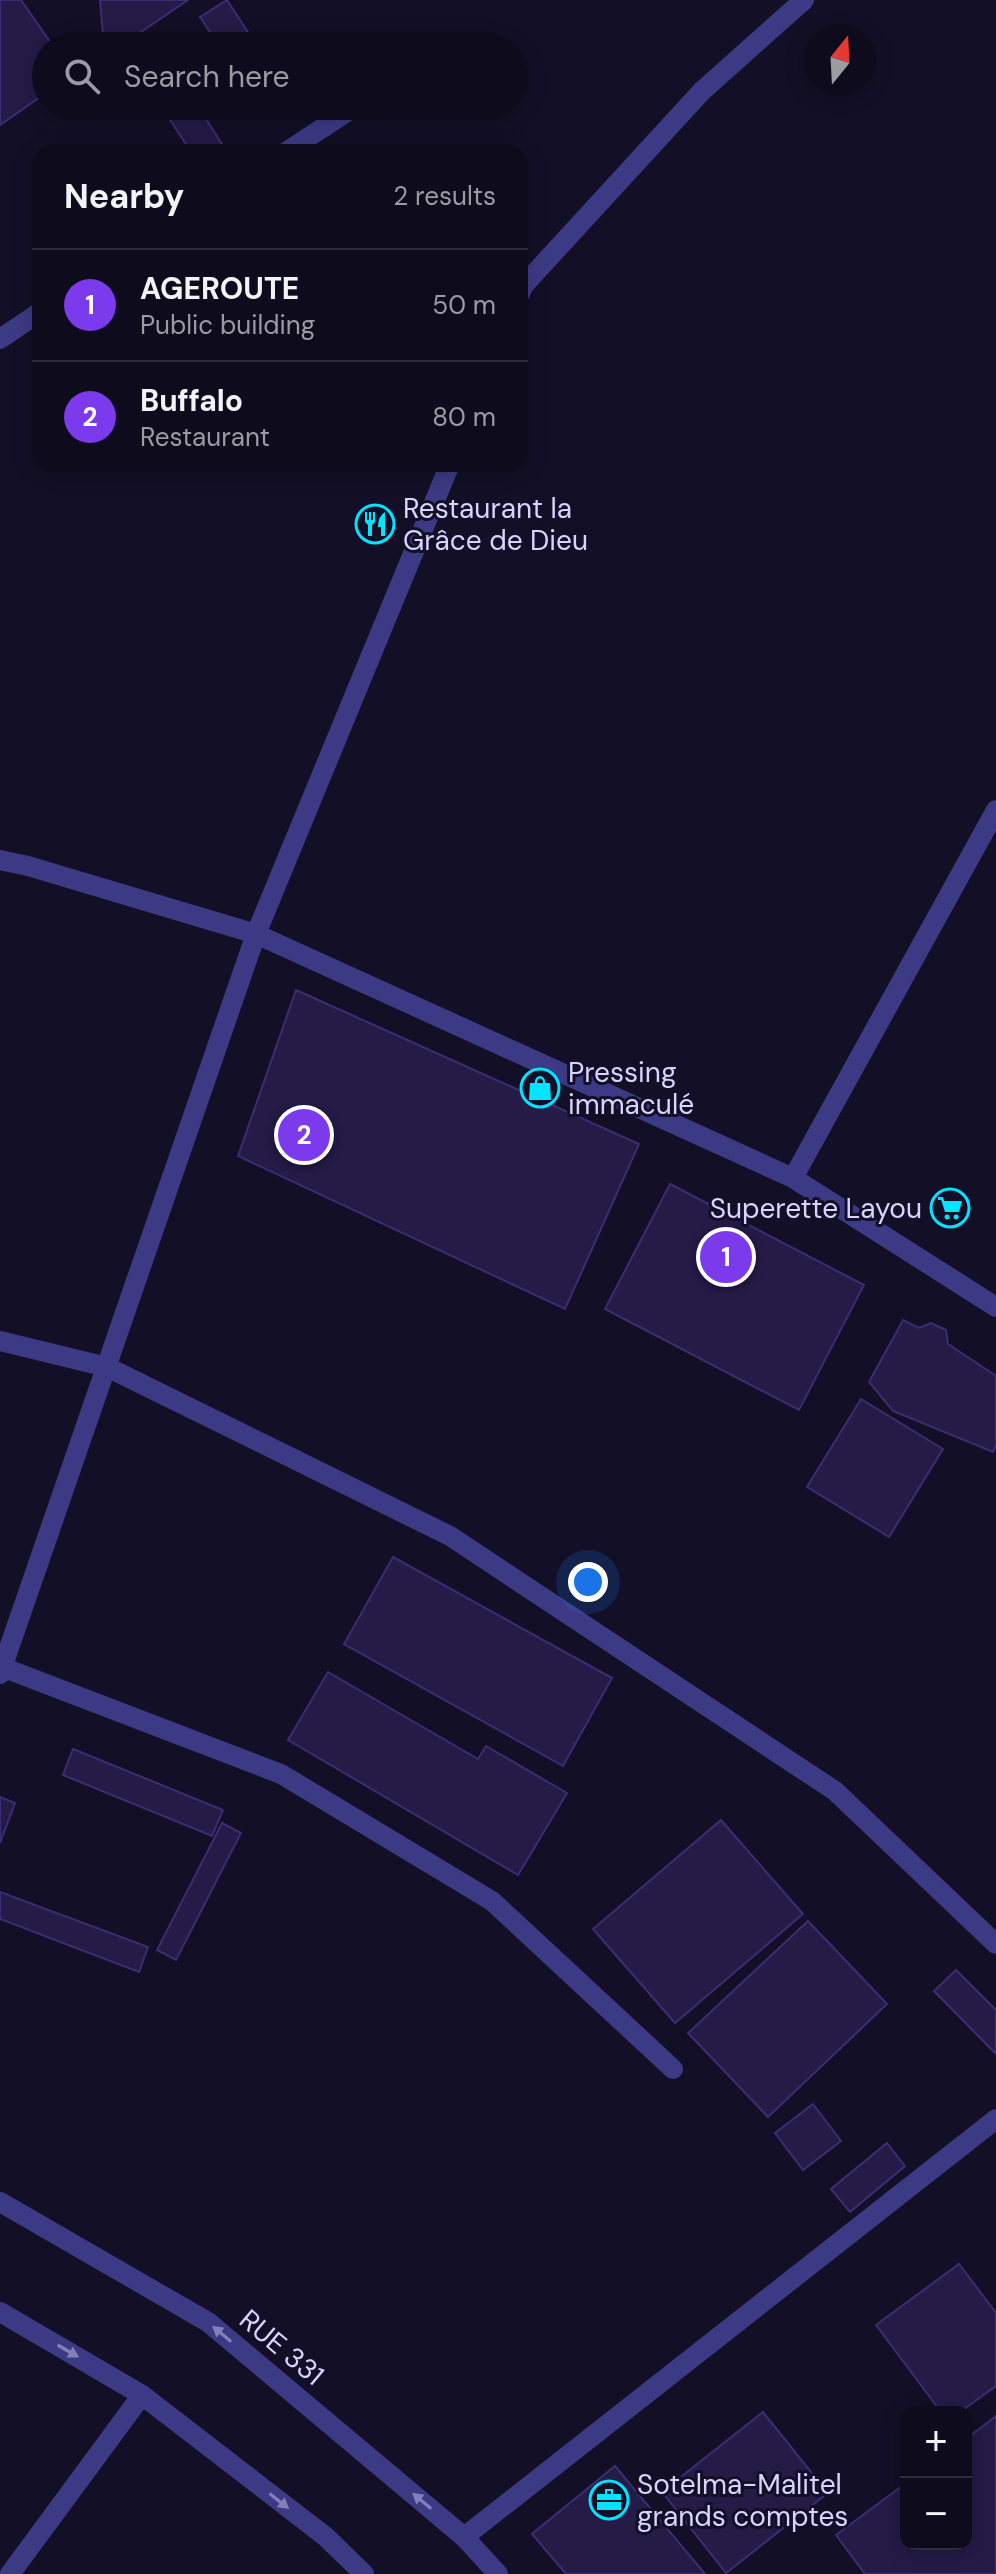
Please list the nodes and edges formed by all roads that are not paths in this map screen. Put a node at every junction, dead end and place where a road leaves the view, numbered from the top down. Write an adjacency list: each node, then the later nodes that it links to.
1 (804, 0): 4 (street)
2 (335, 120): 3 (street)
3 (298, 144)
4 (528, 281)
5 (32, 317): 6 (street)
6 (0, 339)
7 (447, 472): 10 (street)
8 (996, 810): 11 (street)
9 (0, 860): 10 (street)
10 (256, 934): 11 (street); 14 (street)
11 (793, 1178): 12 (street)
12 (996, 1307)
13 (0, 1341): 14 (street)
14 (107, 1367): 15 (street); 16 (street)
15 (1, 1670): 17 (street)
16 (996, 1944)
17 (673, 2069)
18 (996, 2119): 22 (street)
19 (0, 2202): 22 (street, RUE 331, one-way to 19)
20 (0, 2312): 21 (street, one-way to 21)
21 (142, 2395): 23 (street); 24 (street, one-way to 24)
22 (464, 2537): 25 (street, RUE 331)
23 (10, 2574)
24 (364, 2574)
25 (498, 2574)

